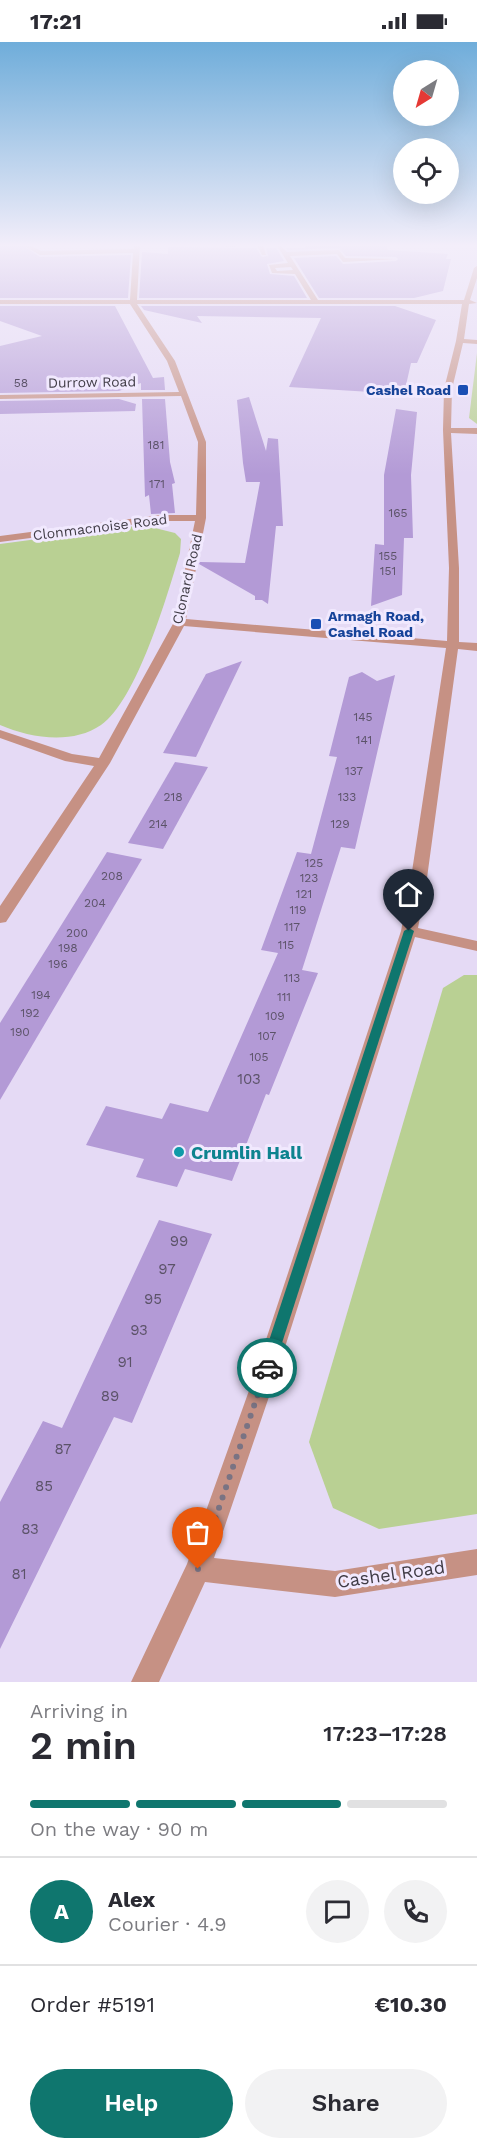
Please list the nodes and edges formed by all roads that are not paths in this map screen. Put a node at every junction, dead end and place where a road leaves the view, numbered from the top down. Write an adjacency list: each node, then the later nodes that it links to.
1 (145, 322): 5 (street, Clonard Road)
2 (458, 322): 3 (street)
3 (460, 341): 4 (street); 7 (street)
4 (477, 342)
5 (184, 394): 6 (street, Durrow Road); 9 (street, Clonard Road)
6 (0, 397)
7 (447, 430): 8 (street); 12 (street)
8 (477, 431)
9 (201, 518): 10 (street, Clonmacnoise Road); 11 (street, Clonard Road)
10 (0, 539)
11 (180, 622): 12 (street); 15 (street, Clonard Road)
12 (451, 644): 13 (street); 17 (street)
13 (477, 646)
14 (0, 734): 15 (street)
15 (102, 763): 16 (street, Clonard Road)
16 (0, 918)
17 (409, 931): 18 (street); 20 (street)
18 (477, 946)
19 (477, 1562): 20 (street, Cashel Road)
20 (198, 1569): 21 (street)
21 (145, 1682)

